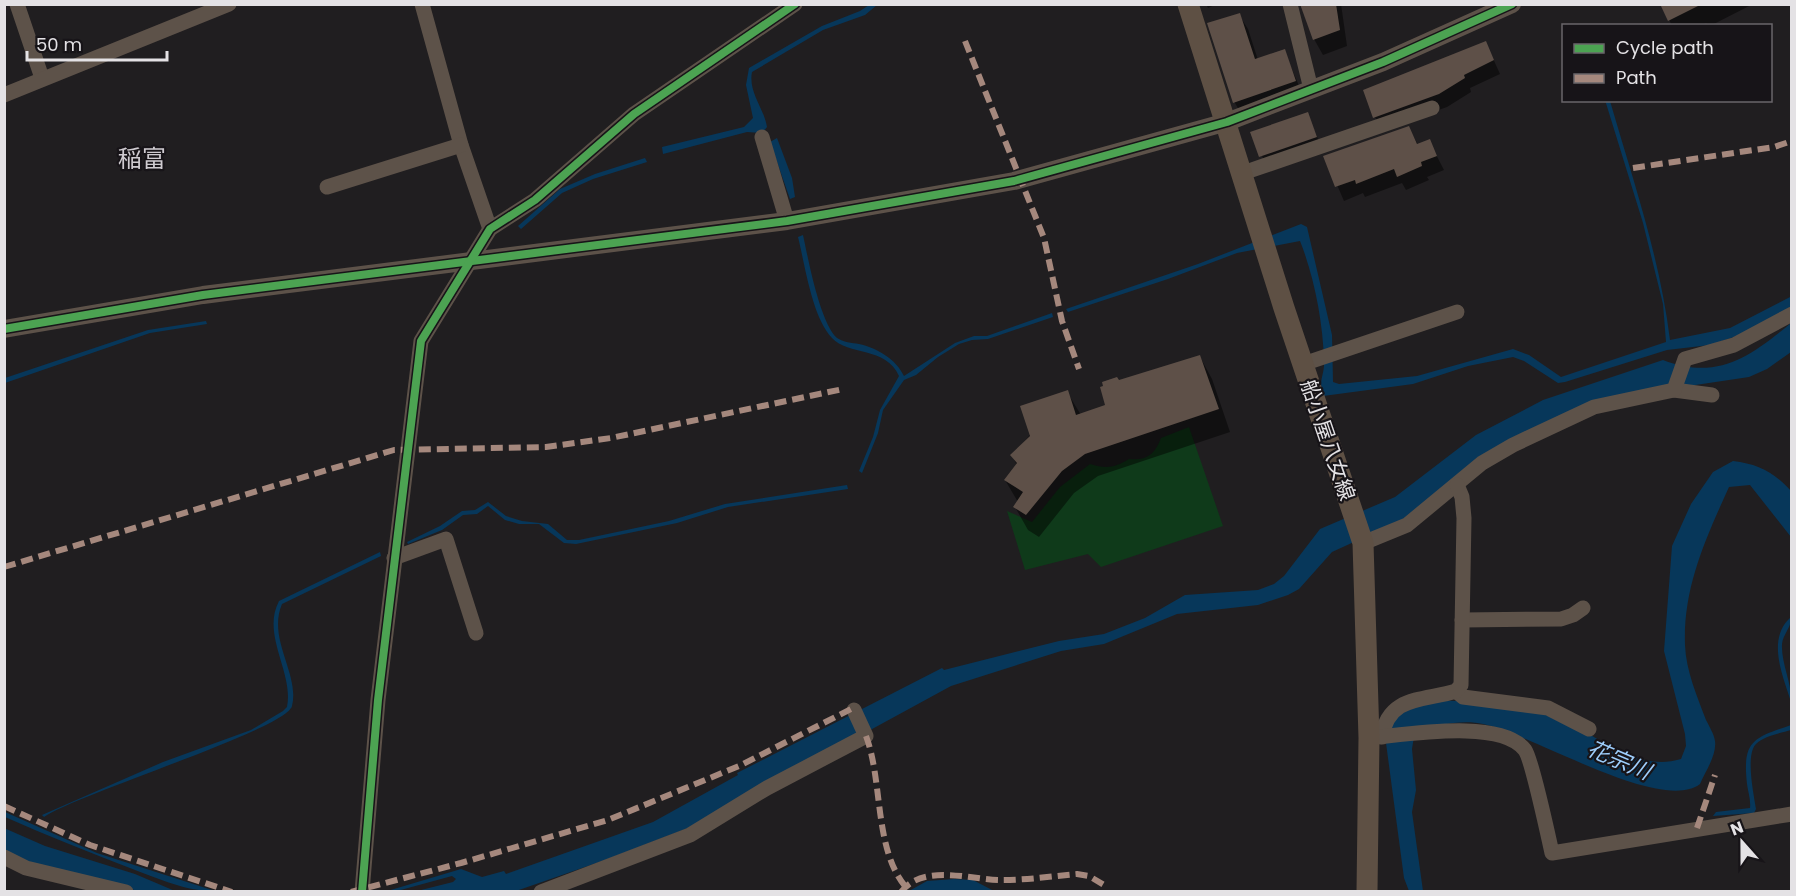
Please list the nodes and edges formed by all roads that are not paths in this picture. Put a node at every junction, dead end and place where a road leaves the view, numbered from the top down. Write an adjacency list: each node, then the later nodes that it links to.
1 (17, 4): 8 (street)
2 (229, 4): 8 (street)
3 (422, 4): 14 (street)
4 (795, 4): 18 (street)
5 (1188, 4): 12 (main road, 船小屋八女線)
6 (1290, 4): 9 (street)
7 (1512, 4): 9 (street)
8 (42, 78): 10 (street)
9 (1311, 89): 12 (street)
10 (4, 95)
11 (1432, 108): 15 (street)
12 (1227, 122): 15 (main road, 船小屋八女線); 17 (street)
13 (762, 137): 17 (street)
14 (461, 145): 16 (street); 18 (street)
15 (1243, 173): 23 (main road, 船小屋八女線)
16 (327, 187)
17 (787, 220): 19 (street)
18 (490, 229): 19 (street)
19 (473, 260): 22 (street); 28 (street)
20 (1457, 312): 23 (street)
21 (1791, 314): 24 (street)
22 (4, 329)
23 (1310, 361): 27 (main road, 船小屋八女線)
24 (1674, 389): 25 (street); 26 (street)
25 (1712, 396)
26 (1456, 485): 27 (street); 30 (street)
27 (1362, 541): 35 (main road, 船小屋八女線)
28 (394, 558): 31 (street); 41 (street)
29 (1583, 608): 30 (street)
30 (1462, 620): 32 (street)
31 (476, 633)
32 (1456, 691): 34 (street); 35 (street)
33 (854, 710): 39 (street)
34 (1589, 729)
35 (1375, 738): 36 (street); 42 (main road, 船小屋八女線)
36 (1791, 818)
37 (4, 856): 38 (street)
38 (88, 887): 40 (street)
39 (547, 890)
40 (126, 891)
41 (362, 891)
42 (1367, 891)

